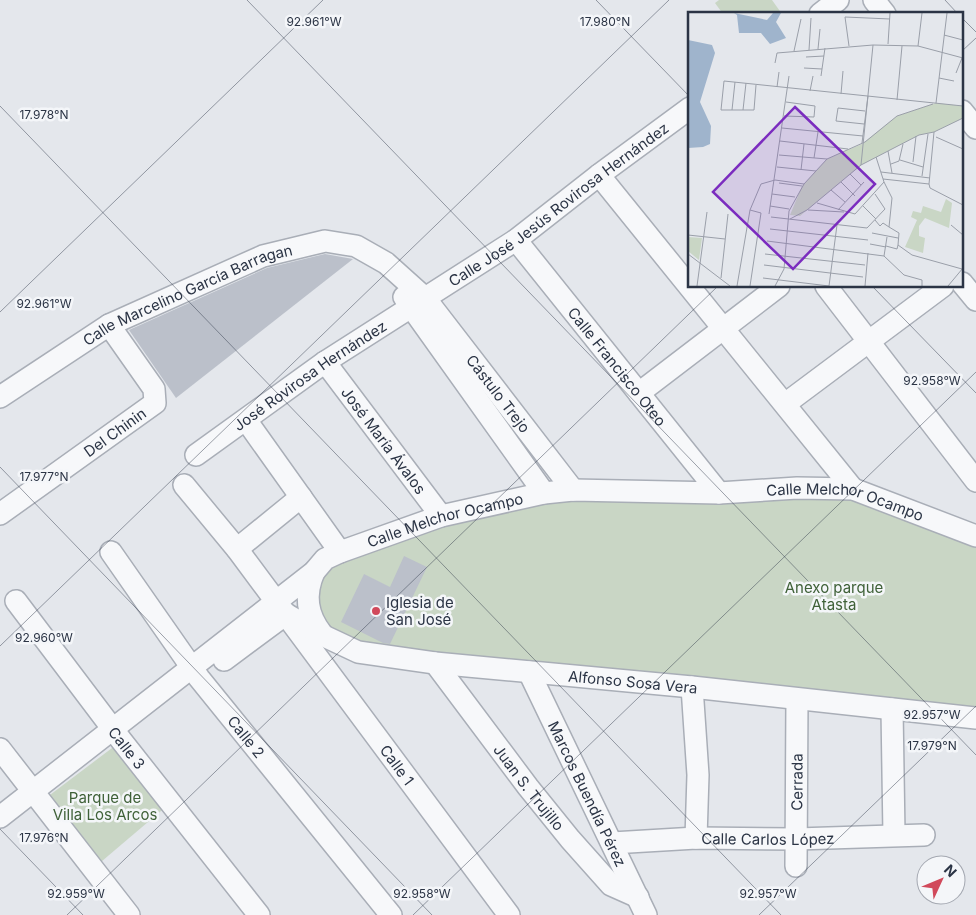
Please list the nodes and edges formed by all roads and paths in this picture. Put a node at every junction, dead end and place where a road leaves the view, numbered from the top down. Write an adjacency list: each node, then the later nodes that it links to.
1 (838, 0): 3 (street)
2 (874, 0): 4 (street)
3 (823, 12)
4 (883, 12)
5 (688, 110): 8 (street, Calle José Jesús Rovirosa Hernández)
6 (964, 113): 7 (street)
7 (976, 128)
8 (599, 175): 9 (street, Calle José Jesús Rovirosa Hernández); 10 (street)
9 (516, 240): 17 (street, Calle José Jesús Rovirosa Hernández); 22 (street, Calle Francisco Oteo)
10 (688, 285)
11 (964, 285): 16 (street)
12 (691, 288): 19 (street)
13 (776, 288): 19 (street)
14 (828, 288): 20 (street)
15 (941, 288): 20 (street)
16 (976, 300)
17 (418, 303): 18 (street, Calle Marcelino García Barragan); 21 (street, José Rovirosa Hernández); 29 (street, Cástulo Trejo); 32 (street, Cástulo Trejo)
18 (109, 325): 23 (street, Calle Marcelino García Barragan); 34 (street, Del Chinin)
19 (723, 328): 22 (street); 24 (street)
20 (868, 341): 24 (street); 27 (street)
21 (325, 362): 25 (street, José Rovirosa Hernández); 35 (street, José María Ávalos)
22 (639, 393): 31 (street, Calle Francisco Oteo)
23 (0, 397)
24 (785, 404): 30 (street)
25 (246, 420): 26 (street, José Rovirosa Hernández); 33 (street)
26 (196, 456)
27 (976, 481)
28 (184, 485): 37 (street, Calle 1)
29 (573, 490): 31 (street, Calle Melchor Ocampo); 32 (street, Calle Melchor Ocampo)
30 (853, 490): 31 (street, Calle Melchor Ocampo); 36 (street, Calle Melchor Ocampo)
31 (719, 493)
32 (544, 494): 35 (street, Calle Melchor Ocampo)
33 (301, 497): 37 (street); 39 (street)
34 (0, 514)
35 (441, 516): 39 (street, Calle Melchor Ocampo)
36 (976, 536)
37 (237, 549): 42 (street, Calle 1)
38 (111, 552): 46 (street, Calle 2)
39 (340, 552): 40 (street, Calle Melchor Ocampo)
40 (314, 572): 42 (street, Calle Melchor Ocampo); 43 (street)
41 (16, 601): 51 (street, Calle 3)
42 (286, 612): 43 (street, Alfonso Sosa Vera); 46 (street, Calle Melchor Ocampo); 66 (street, Calle 1)
43 (324, 636): 44 (street, Alfonso Sosa Vera)
44 (436, 663): 45 (street, Alfonso Sosa Vera); 62 (street, Juan S. Trujillo)
45 (529, 672): 47 (street, Alfonso Sosa Vera); 60 (street, Marcos Buendía Pérez)
46 (195, 673): 51 (street, Calle Melchor Ocampo); 65 (street, Calle 2)
47 (692, 687): 48 (street, Alfonso Sosa Vera); 58 (street)
48 (797, 699): 49 (street, Alfonso Sosa Vera); 59 (street, Cerrada)
49 (892, 710): 50 (street, Alfonso Sosa Vera); 56 (street)
50 (976, 718)
51 (117, 735): 53 (street, Calle Melchor Ocampo); 64 (street, Calle 3)
52 (0, 748): 53 (street)
53 (35, 795): 54 (street, Calle Melchor Ocampo); 55 (street, Calle Melchor Ocampo); 63 (street)
54 (0, 817)
55 (0, 833)
56 (894, 835): 57 (street, Calle Carlos López); 59 (street, Calle Carlos López)
57 (924, 835)
58 (696, 838): 59 (street, Calle Carlos López); 60 (street, Calle Carlos López)
59 (797, 839): 61 (street, Cerrada)
60 (612, 843): 62 (street, Marcos Buendía Pérez)
61 (796, 866)
62 (642, 906)
63 (129, 915)
64 (259, 915)
65 (391, 915)
66 (509, 915)

